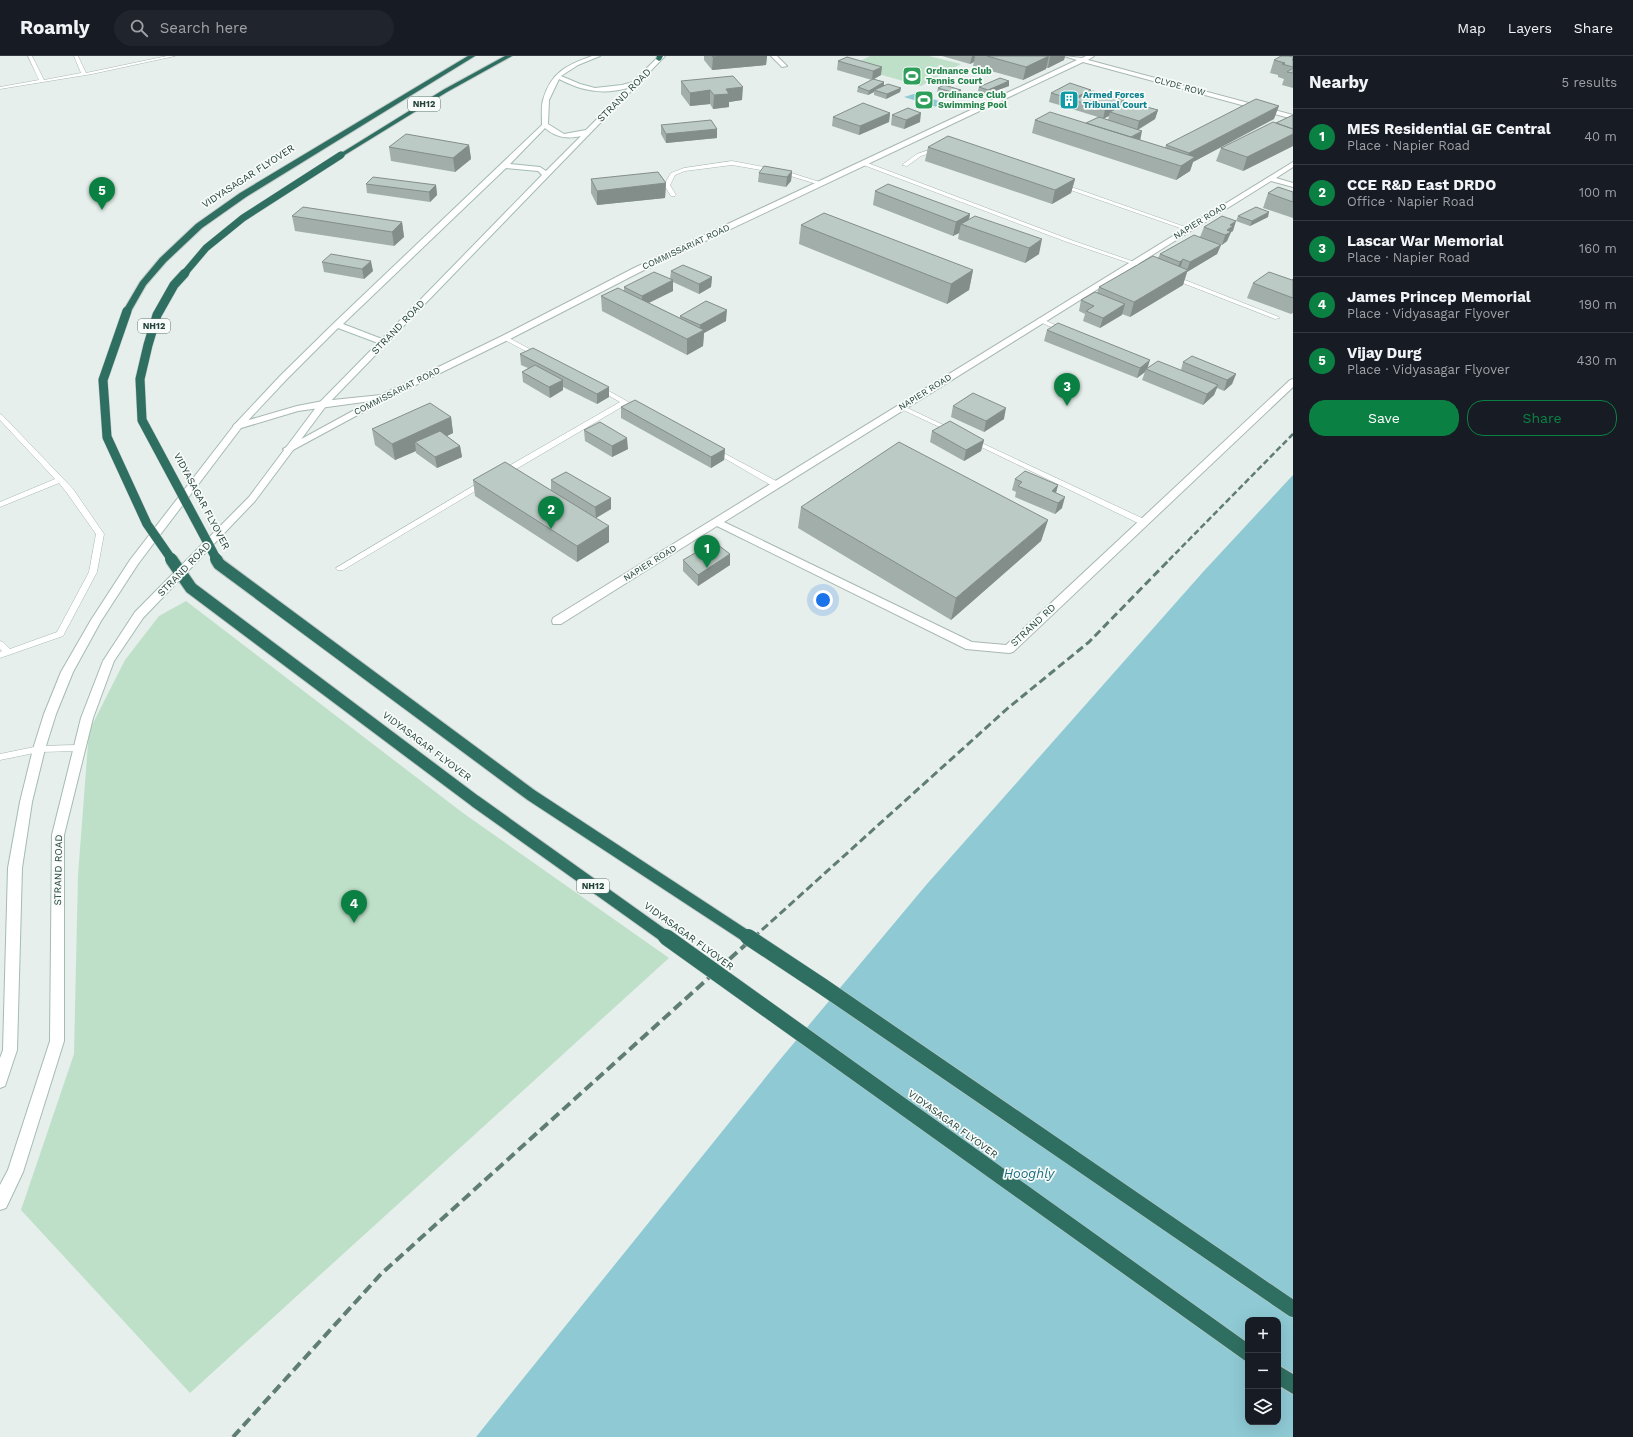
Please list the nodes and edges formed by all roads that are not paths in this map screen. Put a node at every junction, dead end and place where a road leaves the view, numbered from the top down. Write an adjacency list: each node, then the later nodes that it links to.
1 (30, 56): 17 (lane)
2 (76, 56): 15 (lane)
3 (140, 56): 13 (lane)
4 (173, 56): 13 (lane)
5 (472, 56): 71 (highway, VIDYASAGAR FLYOVER / NH12, bridge)
6 (509, 56): 70 (highway, VIDYASAGAR FLYOVER / NH12, bridge)
7 (597, 56): 16 (street)
8 (774, 56): 14 (street)
9 (1067, 56): 12 (street, CLYDE ROW)
10 (1091, 56): 12 (street, COMMISSARIAT ROAD)
11 (660, 57): 18 (street, STRAND ROAD)
12 (1081, 60): 20 (street, CLYDE ROW); 24 (street, COMMISSARIAT ROAD)
13 (147, 62): 15 (lane)
14 (784, 66)
15 (84, 74): 17 (lane)
16 (557, 76): 18 (street); 21 (street)
17 (42, 81): 19 (lane)
18 (637, 83): 22 (street, STRAND ROAD)
19 (0, 88)
20 (1293, 117)
21 (545, 125): 22 (street); 27 (street)
22 (587, 132): 28 (street, STRAND ROAD)
23 (944, 148): 26 (lane)
24 (863, 163): 31 (street, COMMISSARIAT ROAD); 35 (lane)
25 (1293, 164): 29 (street, NAPIER ROAD)
26 (905, 165)
27 (504, 166): 28 (street); 40 (street)
28 (546, 175): 43 (street, STRAND ROAD)
29 (1270, 178): 32 (street); 34 (street, NAPIER ROAD)
30 (1052, 182): 34 (lane)
31 (820, 183): 33 (lane); 42 (street, COMMISSARIAT ROAD)
32 (1293, 185)
33 (673, 195)
34 (1188, 229): 35 (street, NAPIER ROAD)
35 (1134, 262): 36 (lane); 39 (street, NAPIER ROAD)
36 (1148, 268)
37 (1163, 273): 38 (lane)
38 (1277, 318)
39 (1040, 320): 41 (lane); 50 (street, NAPIER ROAD)
40 (336, 325): 43 (street); 53 (street)
41 (1068, 332)
42 (505, 338): 44 (lane); 47 (street, COMMISSARIAT ROAD)
43 (383, 342): 49 (street, STRAND ROAD)
44 (545, 359)
45 (1293, 382): 60 (street, STRAND RD)
46 (592, 383): 48 (lane)
47 (386, 396): 49 (street); 55 (street, COMMISSARIAT ROAD)
48 (625, 402): 51 (lane); 61 (lane)
49 (323, 404): 53 (street); 55 (street, STRAND ROAD)
50 (901, 407): 57 (street, NAPIER ROAD); 60 (lane)
51 (639, 409)
52 (0, 416): 56 (lane)
53 (238, 426): 66 (street)
54 (708, 447): 57 (lane)
55 (288, 449): 65 (street, STRAND ROAD)
56 (60, 480): 58 (lane); 64 (lane)
57 (777, 485): 59 (street, NAPIER ROAD)
58 (0, 505)
59 (716, 522): 60 (street, STRAND RD); 62 (street, NAPIER ROAD)
60 (1143, 522)
61 (340, 568)
62 (557, 621)
63 (0, 644): 64 (lane)
64 (4, 654)
65 (79, 748): 66 (lane); 69 (street, STRAND ROAD)
66 (39, 749): 67 (lane); 68 (street)
67 (0, 757)
68 (0, 1081)
69 (0, 1202)
70 (1293, 1309)
71 (1245, 1351)
72 (1281, 1376): 73 (highway)
73 (1293, 1385)

